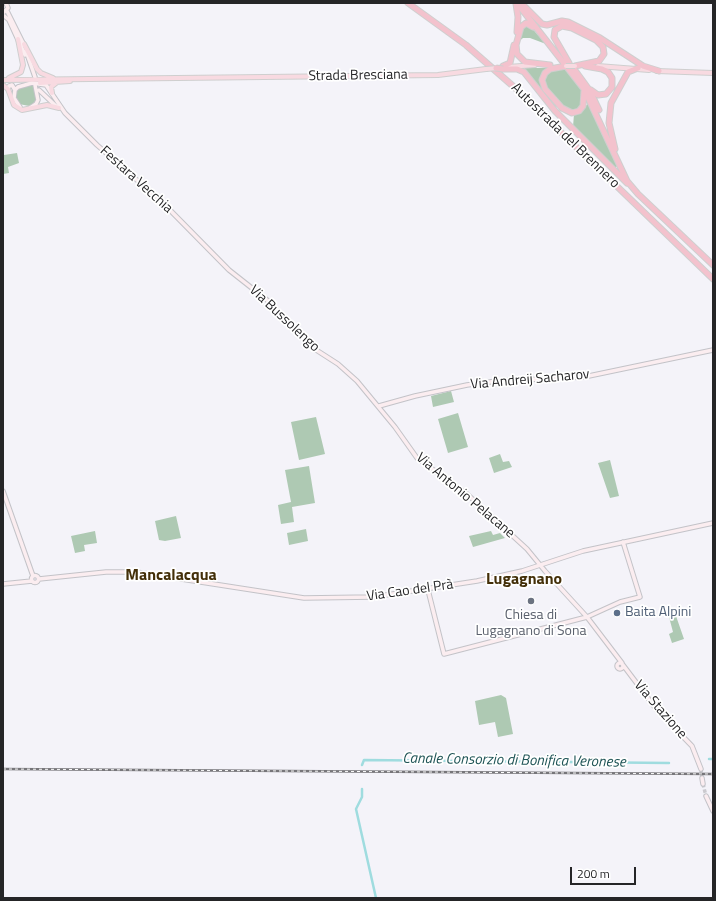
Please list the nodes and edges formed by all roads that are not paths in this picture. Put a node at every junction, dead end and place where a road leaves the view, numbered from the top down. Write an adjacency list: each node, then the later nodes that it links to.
1 (6, 3): 6 (street)
2 (408, 3): 37 (highway, Autostrada del Brennero)
3 (414, 3): 36 (highway, Autostrada del Brennero)
4 (516, 3): 10 (highway); 15 (highway)
5 (521, 3): 13 (highway); 17 (highway)
6 (7, 10): 7 (street); 9 (street)
7 (3, 14): 8 (street)
8 (18, 39): 9 (street); 20 (main road)
9 (24, 44): 21 (main road)
10 (562, 59): 11 (highway); 13 (highway)
11 (550, 65): 13 (main road); 15 (main road)
12 (584, 65): 13 (highway); 13 (highway); 16 (main road); 19 (highway)
13 (567, 66): 13 (highway); 19 (highway); 32 (highway)
14 (496, 68): 15 (highway, bridge); 21 (main road, Strada Bresciana, bridge)
15 (503, 68): 32 (highway)
16 (638, 68): 17 (main road); 31 (highway)
17 (659, 71): 18 (main road)
18 (713, 73)
19 (579, 75): 31 (highway)
20 (3, 80): 21 (main road, Strada Bresciana)
21 (58, 81): 22 (main road); 27 (main road)
22 (38, 84): 25 (street); 25 (street); 26 (street); 27 (street, Festara Vecchia)
23 (3, 85): 24 (main road)
24 (8, 89): 25 (street); 28 (main road)
25 (16, 90)
26 (39, 90): 28 (street); 29 (street, Festara Vecchia)
27 (52, 93): 30 (street, Festara Vecchia)
28 (34, 108): 29 (main road)
29 (59, 108): 30 (street, Festara Vecchia)
30 (65, 113): 33 (street, Festara Vecchia)
31 (615, 149): 34 (highway)
32 (638, 194): 35 (highway)
33 (206, 248): 39 (street, Via Bussolengo)
34 (713, 262)
35 (713, 265)
36 (713, 274)
37 (713, 278)
38 (713, 350): 39 (street, Via Andreij Sacharov)
39 (379, 406): 43 (street, Via Antonio Pelacane)
40 (3, 491): 44 (street)
41 (713, 523): 42 (street, Via Cao del Prà)
42 (623, 542): 43 (street, Via Cao del Prà); 49 (street)
43 (539, 564): 48 (street, Via Cao del Prà); 49 (street, Via Stazione)
44 (33, 576): 45 (street); 46 (street)
45 (39, 579): 46 (street, Via Cao del Prà); 48 (street, Via Cao del Prà)
46 (32, 581): 47 (street)
47 (3, 584)
48 (428, 590): 49 (street)
49 (587, 617): 50 (street, Via Stazione)
50 (701, 769)
51 (702, 778): 52 (street)
52 (703, 784)
53 (706, 796): 54 (street)
54 (713, 811)

